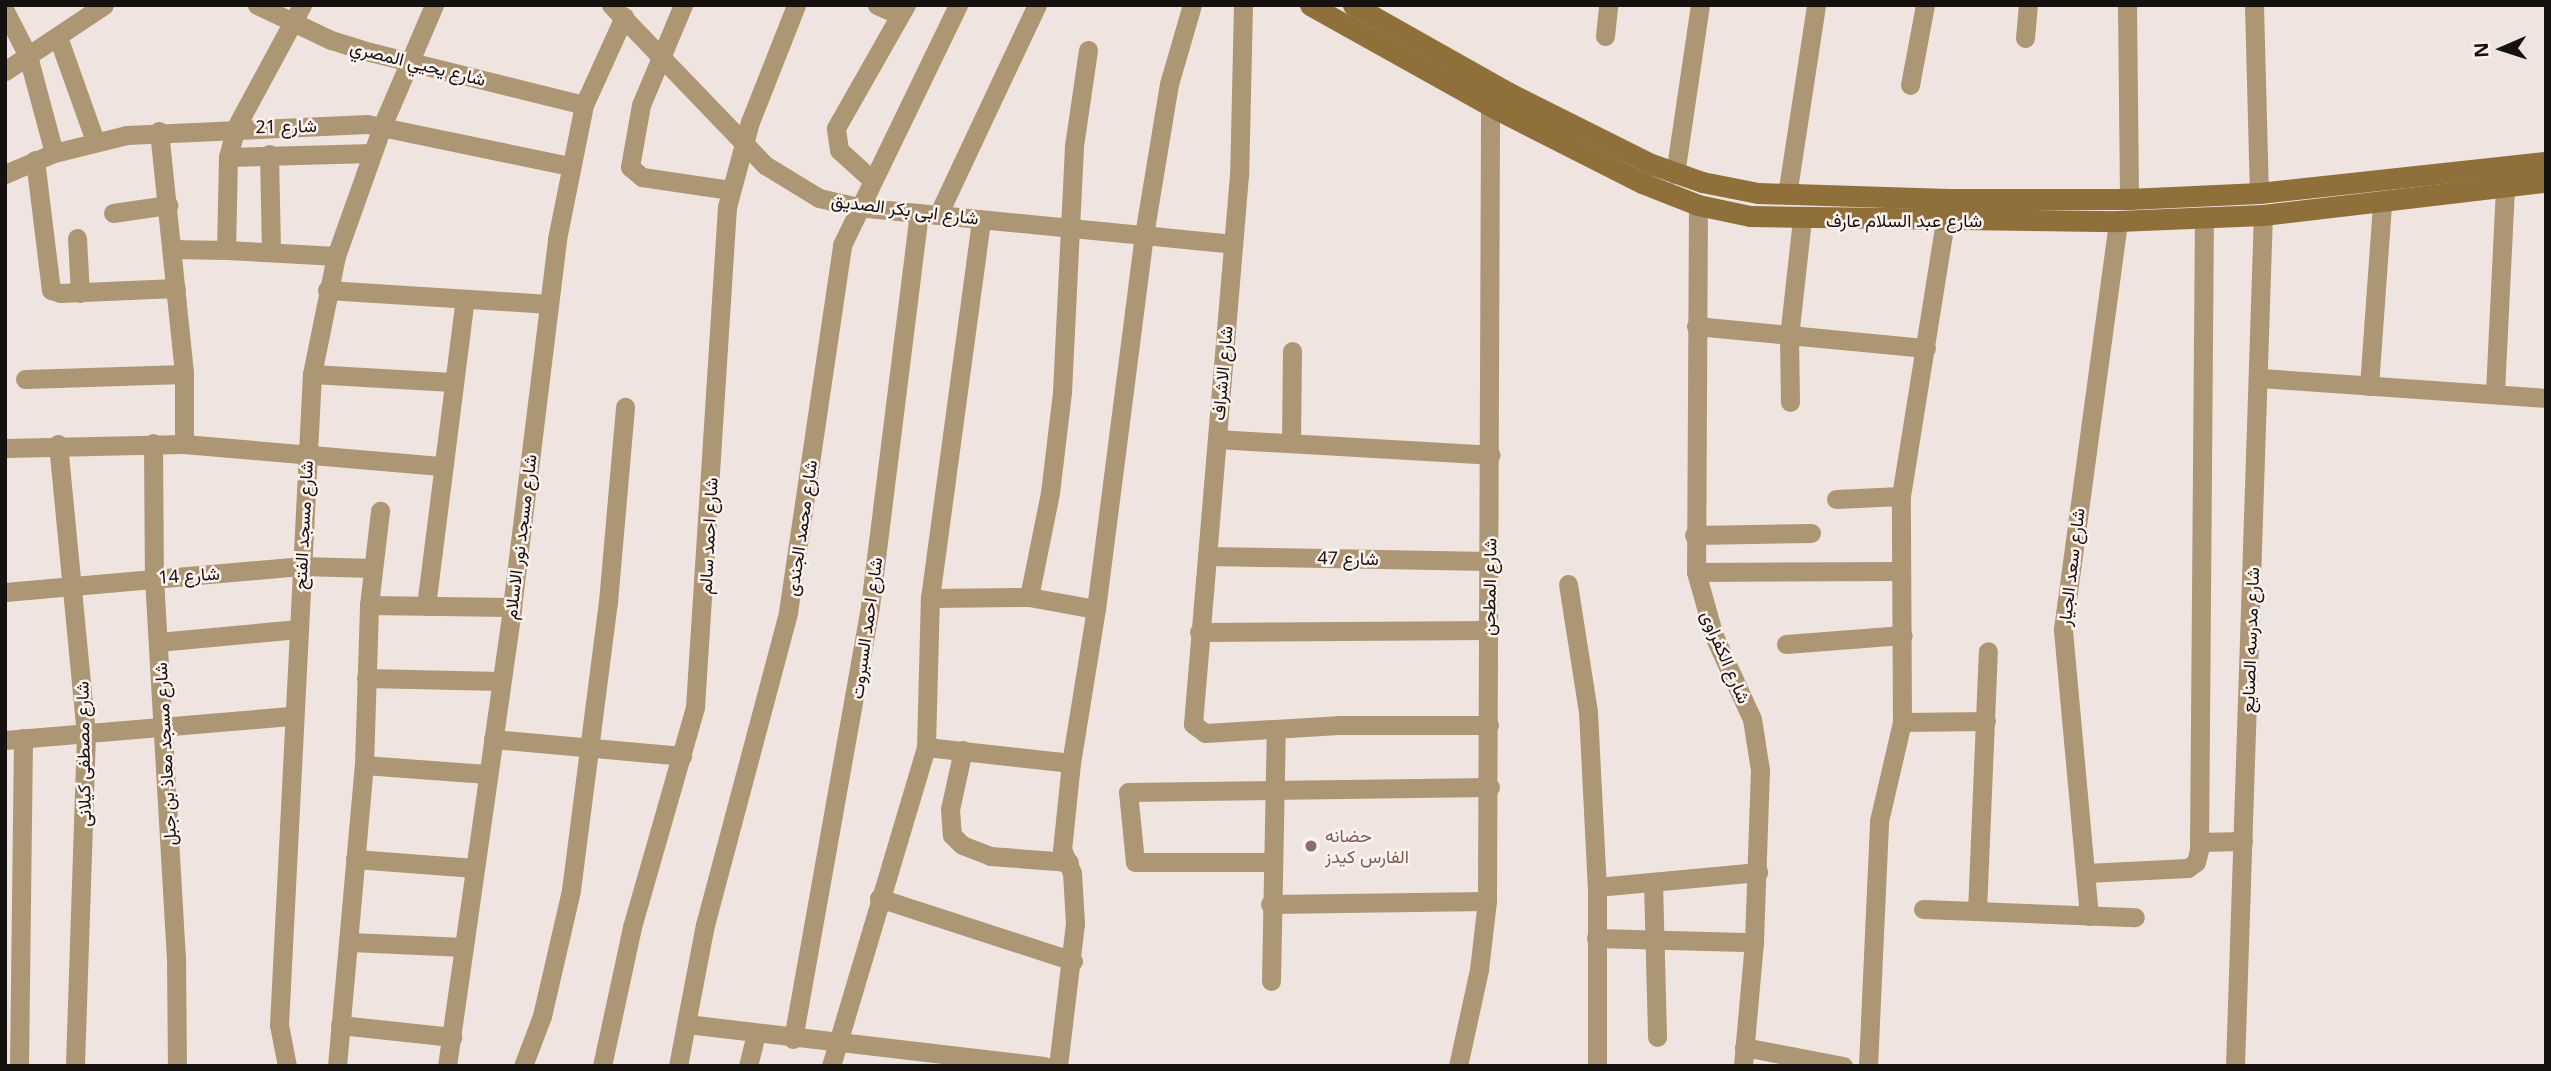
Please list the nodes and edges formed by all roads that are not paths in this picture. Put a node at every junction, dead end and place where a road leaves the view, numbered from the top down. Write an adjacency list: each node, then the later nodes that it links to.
1 (104, 5): 26 (street)
2 (257, 5): 24 (street, شارع يحيي المصري)
3 (302, 5): 24 (street)
4 (434, 5): 31 (street, شارع مسجد الفتح)
5 (683, 5): 30 (street)
6 (796, 5): 40 (street, شارع احمد سالم)
7 (877, 5): 21 (street)
8 (958, 5): 50 (street, شارع محمد الجندى)
9 (1037, 5): 62 (street, شارع احمد السبروت)
10 (1192, 5): 70 (street)
11 (1243, 5): 72 (street, شارع الاشراف)
12 (1310, 5): 34 (street, شارع عبد السلام عارف)
13 (1353, 5): 34 (street, شارع عبد السلام عارف)
14 (1608, 5): 25 (street)
15 (1699, 5): 49 (street)
16 (1816, 5): 55 (street)
17 (1925, 5): 33 (street)
18 (2028, 5): 27 (street)
19 (2127, 5): 56 (street)
20 (2254, 5): 54 (street)
21 (902, 10): 50 (street)
22 (5, 11): 29 (street)
23 (617, 11): 30 (street, شارع ابى بكر الصديق); 35 (street, شارع مسجد نور الاسلام)
24 (292, 24): 31 (street, شارع يحيي المصري); 37 (street)
25 (1605, 36)
26 (58, 37): 29 (street); 39 (street)
27 (2025, 38)
28 (1088, 50): 69 (street)
29 (28, 56): 32 (street); 41 (street)
30 (664, 56): 40 (street, شارع ابى بكر الصديق); 53 (street)
31 (411, 61): 35 (street, شارع يحيي المصري); 36 (street, شارع مسجد الفتح)
32 (5, 71)
33 (1910, 85)
34 (1500, 103): 49 (street, شارع عبد السلام عارف); 59 (street, شارع عبد السلام عارف); 103 (street, شارع المطحن)
35 (584, 105): 47 (street, شارع مسجد نور الاسلام)
36 (383, 124): 37 (street, شارع 21); 42 (street, شارع مسجد الفتح); 47 (street, شارع 21)
37 (236, 127): 38 (street, شارع 21); 44 (street)
38 (159, 131): 39 (street, شارع 21); 58 (street)
39 (95, 141): 41 (street, شارع 21)
40 (744, 142): 53 (street, شارع احمد سالم); 60 (street, شارع ابى بكر الصديق)
41 (54, 153): 45 (street, شارع 21)
42 (372, 153): 43 (street); 76 (street, شارع مسجد الفتح)
43 (269, 154): 44 (street); 75 (street)
44 (228, 157): 74 (street)
45 (35, 160): 48 (street, شارع 21); 79 (street)
46 (2546, 162): 54 (street, شارع عبد السلام عارف)
47 (570, 166): 81 (street, شارع مسجد نور الاسلام)
48 (5, 174)
49 (1675, 174): 55 (street, شارع عبد السلام عارف)
50 (870, 179): 60 (street, شارع محمد الجندى)
51 (2546, 182): 52 (street, شارع عبد السلام عارف)
52 (2505, 188): 57 (street, شارع عبد السلام عارف); 92 (street)
53 (730, 190): 147 (street, شارع احمد سالم)
54 (2259, 193): 56 (street, شارع عبد السلام عارف)
55 (1787, 195): 56 (street, شارع عبد السلام عارف)
56 (2129, 199)
57 (2382, 204): 63 (street, شارع عبد السلام عارف); 91 (street)
58 (168, 205): 61 (street); 73 (street)
59 (1698, 205): 66 (street, شارع عبد السلام عارف); 82 (street, شارع الكفراوى)
60 (857, 206): 62 (street, شارع ابى بكر الصديق); 178 (street, شارع محمد الجندى)
61 (113, 213)
62 (929, 214): 65 (street, شارع ابى بكر الصديق); 182 (street, شارع احمد السبروت)
63 (2263, 215): 64 (street, شارع عبد السلام عارف); 88 (street, شارع مدرسه الصنايع)
64 (2204, 217): 68 (street, شارع عبد السلام عارف); 154 (street)
65 (981, 219): 69 (street, شارع ابى بكر الصديق); 121 (street)
66 (1802, 220): 67 (street, شارع عبد السلام عارف); 83 (street)
67 (1945, 221): 68 (street, شارع عبد السلام عارف); 84 (street)
68 (2118, 221): 160 (street, شارع سعد الجيار)
69 (1070, 227): 70 (street, شارع ابى بكر الصديق); 120 (street)
70 (1144, 235): 72 (street, شارع ابى بكر الصديق); 125 (street)
71 (77, 237): 79 (street)
72 (1233, 244): 96 (street, شارع الاشراف)
73 (173, 249): 74 (street); 77 (street)
74 (226, 250): 75 (street)
75 (271, 252): 76 (street)
76 (336, 256): 78 (street, شارع مسجد الفتح)
77 (176, 288): 79 (street); 86 (street)
78 (327, 290): 80 (street); 87 (street, شارع مسجد الفتح)
79 (80, 293)
80 (465, 299): 81 (street); 90 (street)
81 (549, 304): 124 (street, شارع مسجد نور الاسلام)
82 (1696, 326): 83 (street); 109 (street, شارع الكفراوى)
83 (1789, 337): 84 (street); 94 (street)
84 (1926, 348): 105 (street)
85 (1292, 351): 98 (street)
86 (184, 374): 89 (street); 100 (street)
87 (312, 374): 90 (street); 102 (street, شارع مسجد الفتح)
88 (2260, 378): 91 (street); 153 (street, شارع مدرسه الصنايع)
89 (25, 379)
90 (452, 382): 104 (street)
91 (2369, 386): 92 (street)
92 (2495, 392): 93 (street)
93 (2546, 398)
94 (1790, 402)
95 (625, 407): 144 (street)
96 (1217, 439): 98 (street); 110 (street, شارع الاشراف)
97 (153, 443): 99 (street); 100 (street); 116 (street, شارع مسجد معاذ بن جبل)
98 (1291, 443): 103 (street)
99 (58, 444): 101 (street); 117 (street, شارع مصطفى كيلانى)
100 (184, 444): 102 (street)
101 (5, 448)
102 (307, 451): 104 (street); 112 (street, شارع مسجد الفتح)
103 (1491, 455): 111 (street, شارع المطحن)
104 (443, 466): 123 (street)
105 (1901, 496): 106 (street); 114 (street)
106 (1836, 499)
107 (380, 511): 113 (street)
108 (1811, 533): 109 (street)
109 (1694, 535): 115 (street, شارع الكفراوى)
110 (1207, 556): 111 (street, شارع 47); 128 (street, شارع الاشراف)
111 (1489, 561): 127 (street, شارع المطحن)
112 (301, 566): 113 (street, شارع 14); 116 (street, شارع 14); 126 (street, شارع مسجد الفتح)
113 (373, 568): 122 (street)
114 (1899, 571): 115 (street); 129 (street)
115 (1696, 572): 159 (street, شارع الكفراوى)
116 (154, 578): 117 (street, شارع 14); 130 (street, شارع مسجد معاذ بن جبل)
117 (75, 583): 119 (street, شارع 14); 141 (street, شارع مصطفى كيلانى)
118 (1568, 584): 162 (street)
119 (5, 592)
120 (1029, 597): 121 (street); 125 (street)
121 (930, 598): 145 (street)
122 (369, 605): 123 (street); 133 (street)
123 (426, 606): 124 (street)
124 (512, 607): 134 (street, شارع مسجد نور الاسلام)
125 (1096, 609): 148 (street)
126 (298, 629): 130 (street); 135 (street, شارع مسجد الفتح)
127 (1488, 630): 128 (street); 138 (street, شارع المطحن)
128 (1199, 632): 140 (street, شارع الاشراف)
129 (1903, 635): 131 (street); 137 (street)
130 (158, 642): 139 (street, شارع مسجد معاذ بن جبل)
131 (1786, 644)
132 (1988, 651): 136 (street)
133 (366, 678): 134 (street); 149 (street)
134 (501, 681): 143 (street, شارع مسجد نور الاسلام)
135 (293, 716): 139 (street); 188 (street, شارع مسجد الفتح)
136 (1986, 721): 137 (street); 167 (street)
137 (1902, 722): 201 (street)
138 (1489, 725): 140 (street); 151 (street, شارع المطحن)
139 (164, 727): 141 (street); 187 (street, شارع مسجد معاذ بن جبل)
140 (1276, 729): 152 (street)
141 (86, 733): 142 (street); 186 (street, شارع مصطفى كيلانى)
142 (14, 739): 185 (street)
143 (492, 739): 144 (street); 150 (street, شارع مسجد نور الاسلام)
144 (591, 744): 147 (street); 191 (street)
145 (926, 747): 146 (street); 163 (street)
146 (962, 750): 148 (street); 156 (street)
147 (682, 756): 192 (street, شارع احمد سالم)
148 (1071, 763): 156 (street)
149 (364, 765): 150 (street); 155 (street)
150 (487, 774): 158 (street, شارع مسجد نور الاسلام)
151 (1490, 788): 152 (street); 164 (street, شارع المطحن)
152 (1273, 792): 157 (street); 157 (street)
153 (2242, 841): 154 (street); 202 (street, شارع مدرسه الصنايع)
154 (2199, 842): 160 (street)
155 (355, 859): 158 (street); 172 (street)
156 (1069, 862): 175 (street)
157 (1273, 862): 165 (street)
158 (475, 868): 174 (street, شارع مسجد نور الاسلام)
159 (1758, 872): 161 (street); 173 (street, شارع الكفراوى)
160 (2086, 873): 168 (street, شارع سعد الجيار)
161 (1653, 882): 162 (street); 171 (street)
162 (1597, 887): 170 (street)
163 (879, 898): 175 (street); 183 (street)
164 (1487, 901): 165 (street); 198 (street, شارع المطحن)
165 (1270, 904): 176 (street)
166 (1923, 909): 167 (street)
167 (1977, 911): 168 (street)
168 (2090, 916): 169 (street)
169 (2135, 917)
170 (1596, 938): 171 (street); 199 (street)
171 (1656, 939): 173 (street); 181 (street)
172 (350, 942): 174 (street); 177 (street)
173 (1754, 942): 184 (street, شارع الكفراوى)
174 (464, 947): 180 (street, شارع مسجد نور الاسلام)
175 (1073, 961): 197 (street)
176 (1271, 981)
177 (340, 1024): 180 (street); 189 (street)
178 (687, 1024): 179 (street); 193 (street, شارع محمد الجندى)
179 (756, 1034): 182 (street); 194 (street)
180 (452, 1037): 190 (street, شارع مسجد نور الاسلام)
181 (1657, 1037)
182 (793, 1039): 183 (street)
183 (837, 1045): 195 (street); 196 (street)
184 (1744, 1057): 200 (street)
185 (19, 1066)
186 (75, 1066)
187 (177, 1066)
188 (286, 1066)
189 (337, 1066)
190 (447, 1066)
191 (523, 1066)
192 (602, 1066)
193 (678, 1066)
194 (748, 1066)
195 (831, 1066)
196 (1044, 1066)
197 (1058, 1066)
198 (1458, 1066)
199 (1597, 1066)
200 (1843, 1066)
201 (1868, 1066)
202 (2235, 1066)

